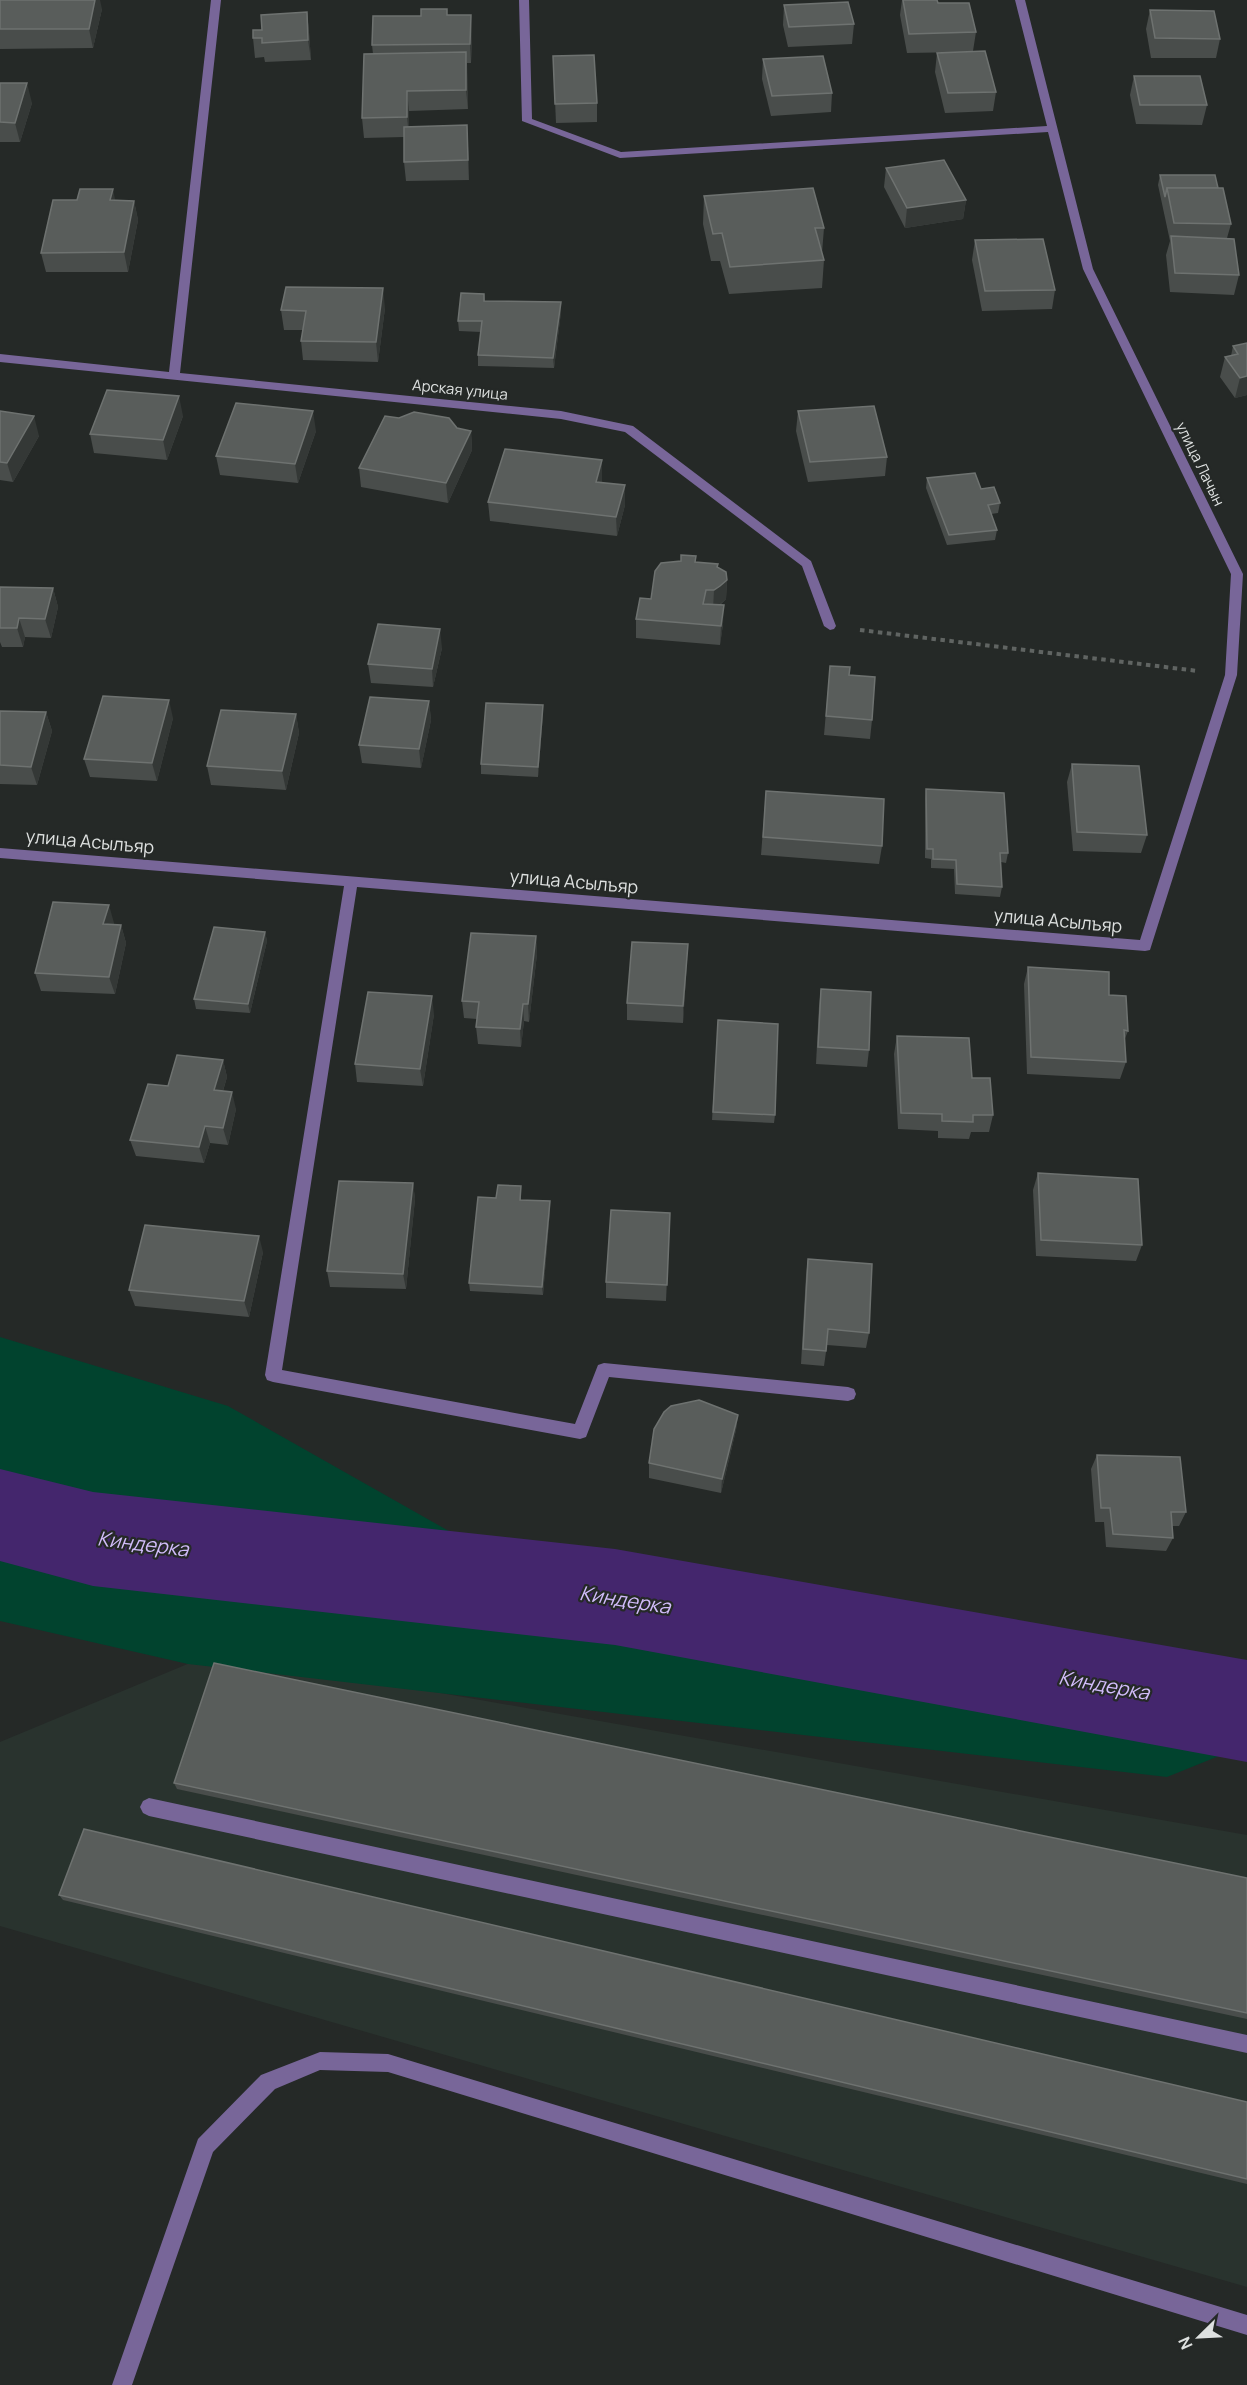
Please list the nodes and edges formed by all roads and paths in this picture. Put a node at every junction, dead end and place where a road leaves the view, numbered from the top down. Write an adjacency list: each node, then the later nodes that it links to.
1 (216, 0): 6 (street)
2 (524, 0): 4 (street)
3 (1020, 0): 4 (street, улица Лачын)
4 (1054, 129): 8 (street, улица Лачын)
5 (0, 358): 6 (street, Арская улица)
6 (174, 377): 7 (street, Арская улица)
7 (830, 626): 8 (path)
8 (1231, 675): 11 (street, улица Лачын)
9 (0, 853): 10 (street, улица Асылъяр)
10 (351, 882): 11 (street, улица Асылъяр); 12 (street)
11 (1145, 946)
12 (848, 1394)
13 (150, 1807): 14 (street)
14 (1247, 2044)
15 (1247, 2325): 16 (street)
16 (122, 2385)

